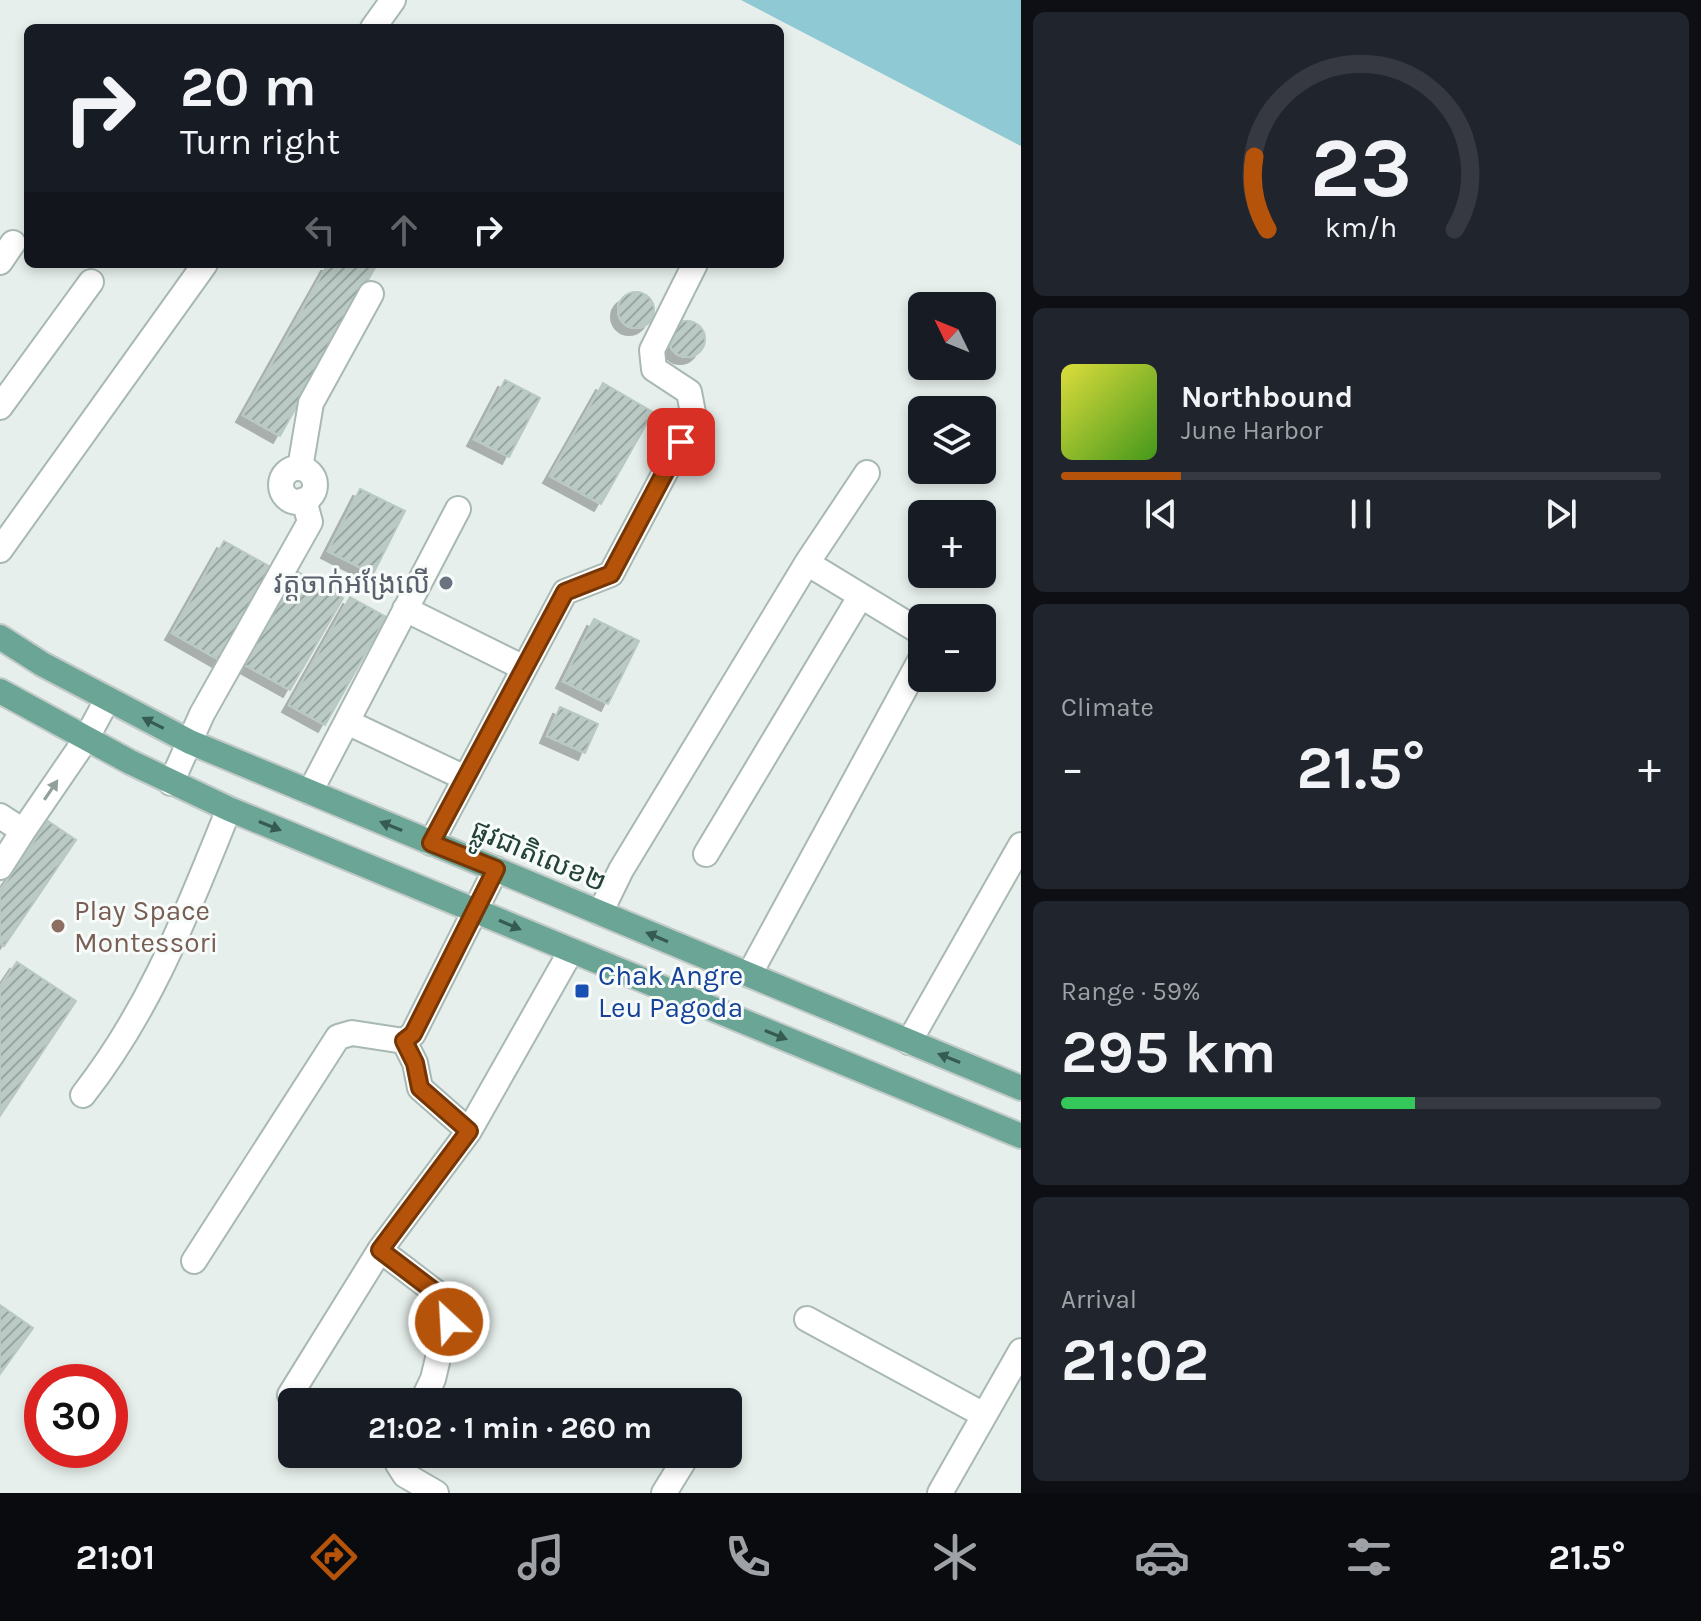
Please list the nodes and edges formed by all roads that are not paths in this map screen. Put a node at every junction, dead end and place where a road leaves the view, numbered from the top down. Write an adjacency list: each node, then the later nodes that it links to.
1 (393, 0): 2 (street)
2 (376, 24)
3 (202, 268): 10 (street)
4 (693, 268): 16 (street)
5 (91, 282): 7 (street)
6 (371, 294): 22 (street)
7 (0, 407)
8 (867, 473): 11 (street)
9 (458, 509): 13 (street)
10 (0, 550)
11 (807, 563): 12 (street); 35 (street)
12 (860, 597): 14 (street); 31 (street)
13 (405, 609): 16 (street); 20 (street)
14 (908, 625)
15 (0, 637): 19 (main road, ផ្លូវជាតិលេខ២)
16 (524, 668): 23 (street)
17 (908, 683): 37 (street)
18 (0, 691): 21 (main road)
19 (107, 700): 21 (street); 22 (main road, ផ្លូវជាតិលេខ២, one-way to 19)
20 (347, 722): 23 (street); 25 (street)
21 (86, 739): 24 (main road); 28 (street, one-way to 21)
22 (190, 742): 24 (street); 25 (main road, ផ្លូវជាតិលេខ២)
23 (465, 778): 29 (street)
24 (171, 783): 26 (main road)
25 (310, 792): 29 (main road, ផ្លូវជាតិលេខ២, one-way to 25)
26 (229, 809): 34 (main road, one-way to 34); 41 (street)
27 (0, 816): 28 (street)
28 (23, 831): 32 (street)
29 (431, 843): 33 (main road, ផ្លូវជាតិលេខ២)
30 (1021, 845): 39 (street)
31 (706, 854)
32 (0, 867)
33 (496, 869): 34 (street); 35 (main road, ផ្លូវជាតិលេខ២)
34 (477, 911): 36 (main road, one-way to 36); 38 (street)
35 (600, 913): 37 (main road, ផ្លូវជាតិលេខ២, one-way to 35)
36 (571, 951): 42 (street); 43 (main road, one-way to 43)
37 (749, 975): 39 (main road, ផ្លូវជាតិលេខ២)
38 (404, 1041): 42 (street); 45 (street)
39 (909, 1042): 40 (main road, ផ្លូវជាតិលេខ២, one-way to 39)
40 (1021, 1088)
41 (83, 1095)
42 (469, 1131): 44 (street)
43 (1021, 1136)
44 (380, 1250): 48 (street); 49 (street)
45 (194, 1261)
46 (807, 1319): 50 (street)
47 (1021, 1351): 50 (street)
48 (294, 1388)
49 (429, 1388)
50 (984, 1415): 55 (street)
51 (401, 1468): 53 (street)
52 (679, 1468): 54 (street)
53 (436, 1493)
54 (664, 1493)
55 (940, 1493)

